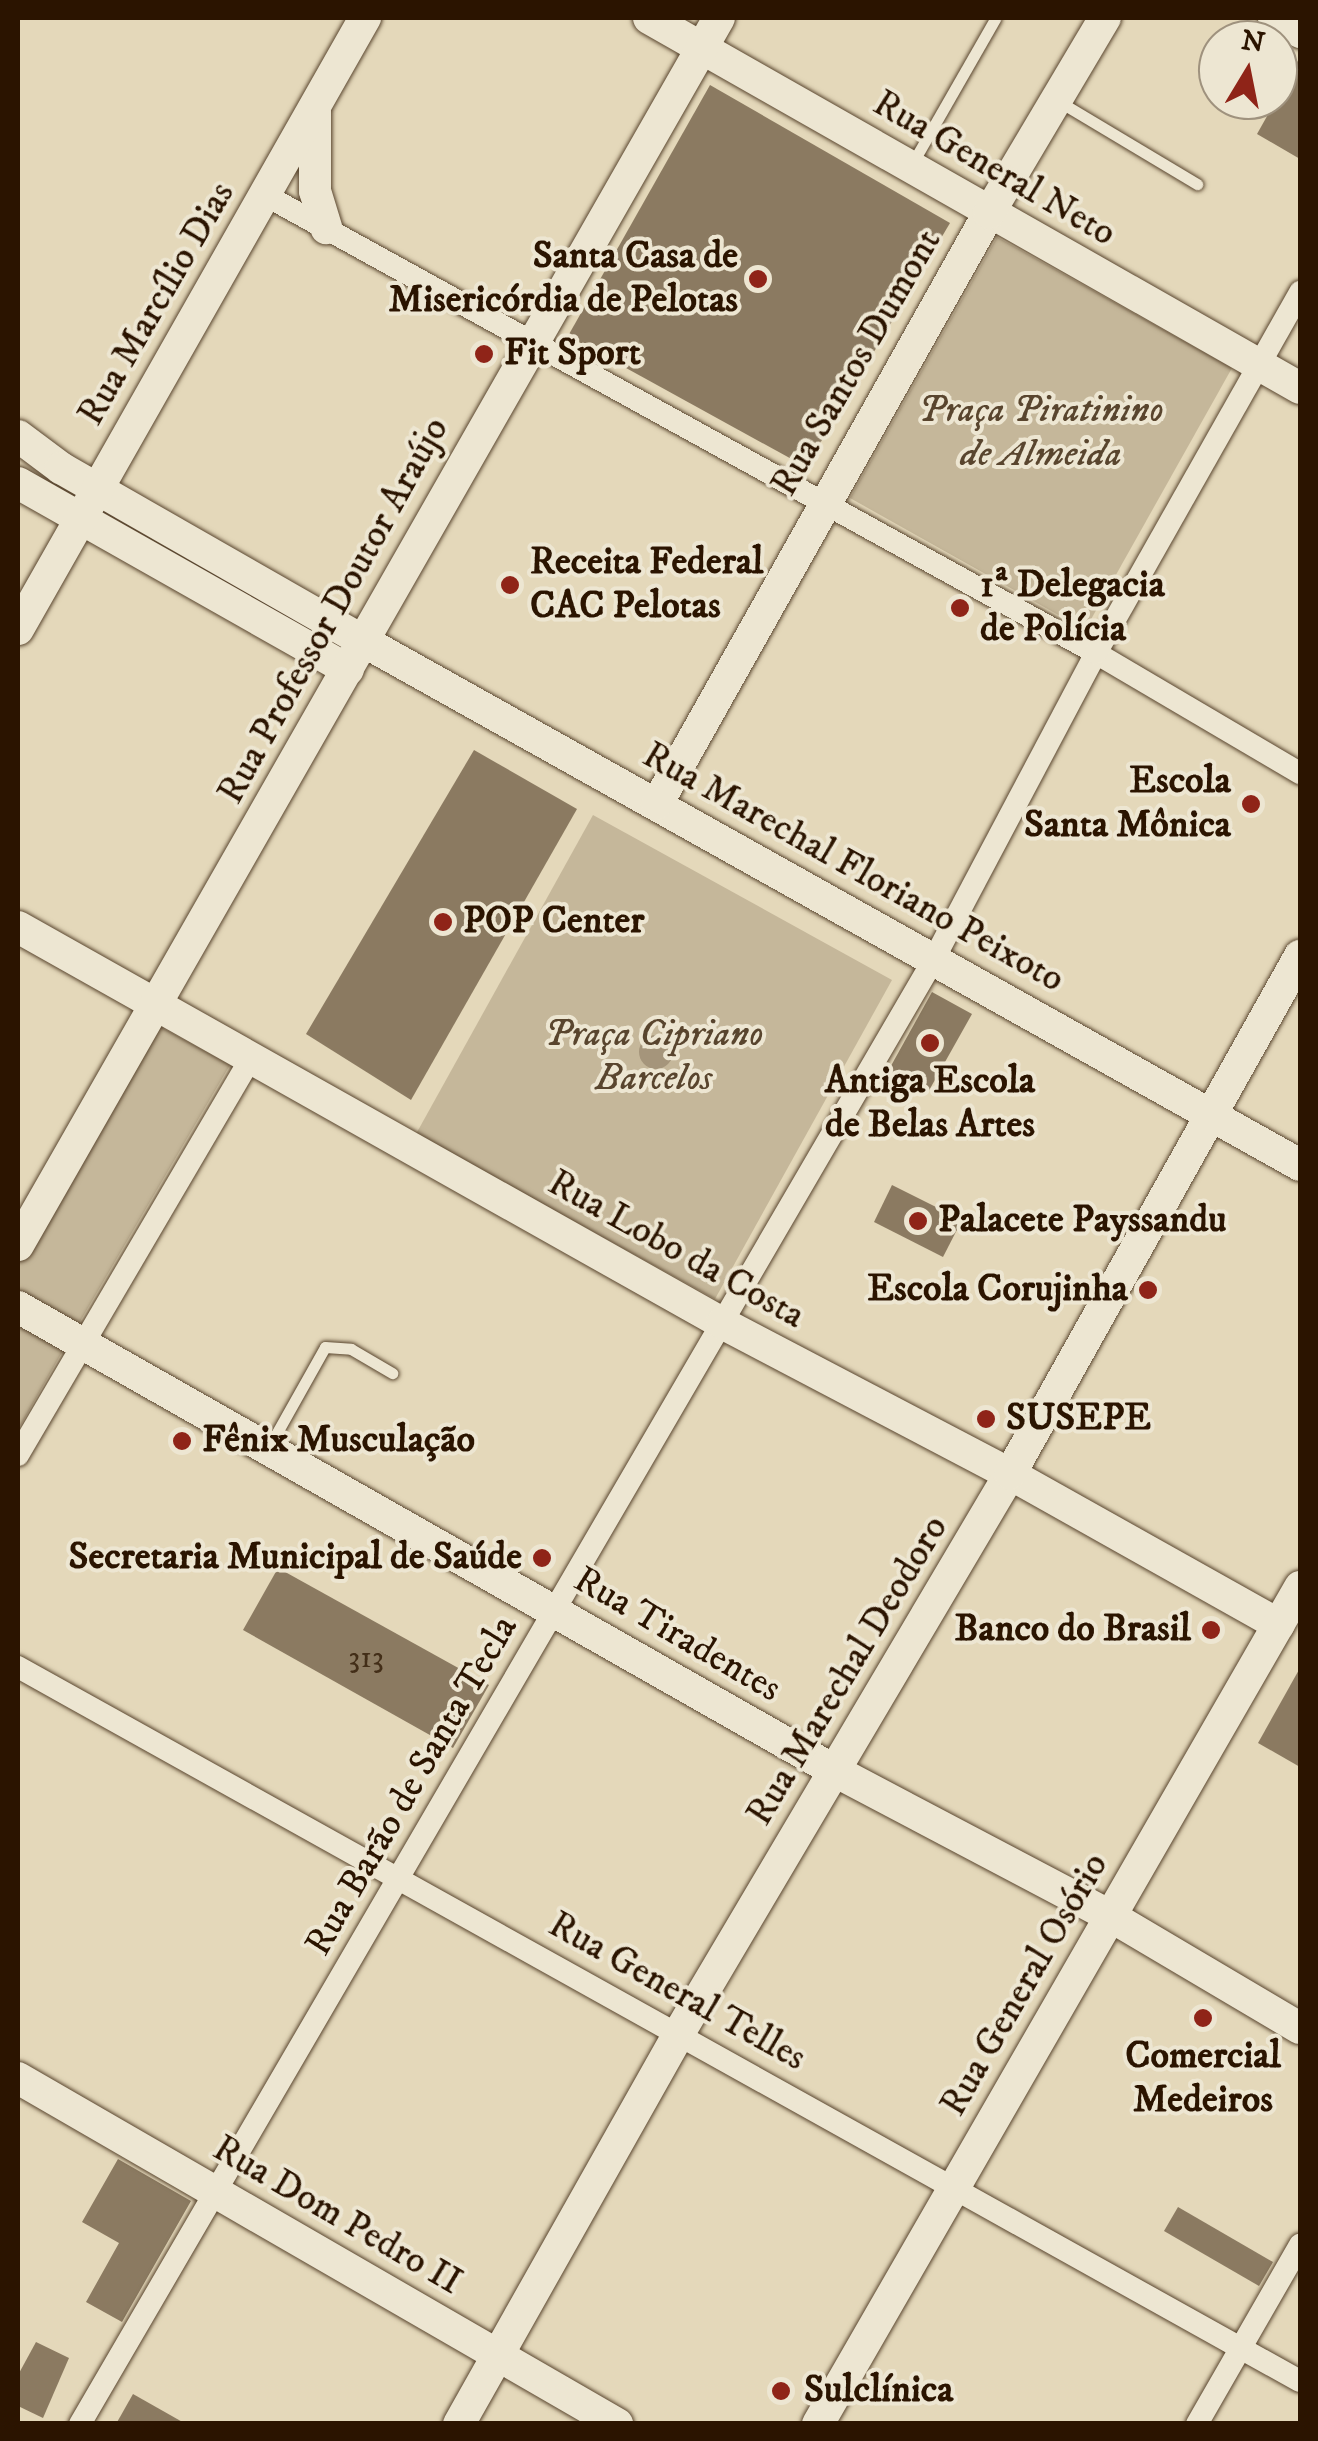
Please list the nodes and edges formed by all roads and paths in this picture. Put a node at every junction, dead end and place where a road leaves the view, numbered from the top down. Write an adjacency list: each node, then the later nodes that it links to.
1 (365, 18): 10 (street, Rua Marcílio Dias)
2 (649, 18): 8 (street, Rua General Neto)
3 (720, 18): 8 (street, Rua Professor Doutor Araújo)
4 (1105, 18): 9 (street, Rua Santos Dumont)
5 (1274, 18): 7 (street)
6 (996, 19): 11 (lane)
7 (1300, 32)
8 (702, 48): 11 (street, Rua General Neto); 17 (street, Rua Professor Doutor Araújo)
9 (1056, 99): 12 (lane); 14 (street, Rua Santos Dumont)
10 (315, 105): 13 (street, Rua Marcílio Dias); 15 (street)
11 (910, 168): 14 (street, Rua General Neto)
12 (1197, 184)
13 (265, 194): 15 (street); 22 (street, Rua Marcílio Dias)
14 (988, 213): 18 (street, Rua General Neto); 23 (street, Rua Santos Dumont)
15 (326, 228): 17 (street)
16 (1300, 292): 18 (street, Rua Barão de Santa Tecla)
17 (530, 344): 23 (street); 27 (street, Rua Professor Doutor Araújo)
18 (1257, 363): 19 (street, Rua General Neto); 26 (street, Rua Barão de Santa Tecla)
19 (1300, 388)
20 (18, 436): 22 (street)
21 (18, 483): 24 (street)
22 (97, 488): 24 (street, Rua Marcílio Dias); 27 (street)
23 (823, 505): 26 (street); 29 (street, Rua Santos Dumont)
24 (81, 519): 25 (street, Rua Marcílio Dias); 27 (street)
25 (18, 629)
26 (1096, 653): 28 (street); 32 (street, Rua Barão de Santa Tecla)
27 (357, 656): 29 (street, Rua Marechal Floriano Peixoto); 33 (street, Rua Professor Doutor Araújo)
28 (1300, 773)
29 (657, 804): 32 (street, Rua Marechal Floriano Peixoto)
30 (18, 928): 33 (street, Rua Lobo da Costa)
31 (1300, 956): 35 (street, Rua Marechal Deodoro)
32 (934, 959): 35 (street, Rua Marechal Floriano Peixoto); 39 (street, Rua Barão de Santa Tecla)
33 (155, 1006): 34 (street, Rua Lobo da Costa); 37 (street, Rua Professor Doutor Araújo)
34 (250, 1060): 39 (street, Rua Lobo da Costa); 40 (street)
35 (1211, 1114): 36 (street, Rua Marechal Floriano Peixoto); 44 (street, Rua Marechal Deodoro)
36 (1300, 1165)
37 (18, 1245)
38 (18, 1307): 40 (street, Rua Tiradentes)
39 (722, 1323): 44 (street, Rua Lobo da Costa); 46 (street, Rua Barão de Santa Tecla)
40 (83, 1344): 42 (street, Rua Tiradentes); 43 (street)
41 (392, 1373): 42 (lane)
42 (268, 1449): 46 (street, Rua Tiradentes)
43 (18, 1455)
44 (1010, 1474): 47 (street, Rua Lobo da Costa); 49 (street, Rua Marechal Deodoro)
45 (1300, 1587): 47 (street, Rua General Osório)
46 (553, 1611): 49 (street, Rua Tiradentes); 50 (street, Rua Barão de Santa Tecla)
47 (1290, 1630): 51 (street, Rua General Osório)
48 (18, 1667): 50 (street, Rua General Telles)
49 (835, 1771): 51 (street, Rua Tiradentes); 53 (street, Rua Marechal Deodoro)
50 (399, 1877): 53 (street, Rua General Telles); 56 (street, Rua Barão de Santa Tecla)
51 (1112, 1917): 52 (street, Rua Tiradentes); 55 (street, Rua General Osório)
52 (1300, 2028)
53 (679, 2033): 55 (street, Rua General Telles); 59 (street, Rua Marechal Deodoro)
54 (18, 2078): 56 (street, Rua Dom Pedro II)
55 (953, 2186): 58 (street, Rua General Telles); 64 (street, Rua General Osório)
56 (218, 2194): 59 (street, Rua Dom Pedro II); 61 (street, Rua Barão de Santa Tecla)
57 (1300, 2244): 58 (street)
58 (1241, 2347): 60 (street, Rua General Telles); 65 (street)
59 (496, 2354): 62 (street, Rua Marechal Deodoro); 63 (street, Rua Dom Pedro II)
60 (1300, 2380)
61 (80, 2424)
62 (459, 2424)
63 (617, 2424)
64 (818, 2424)
65 (1197, 2424)

